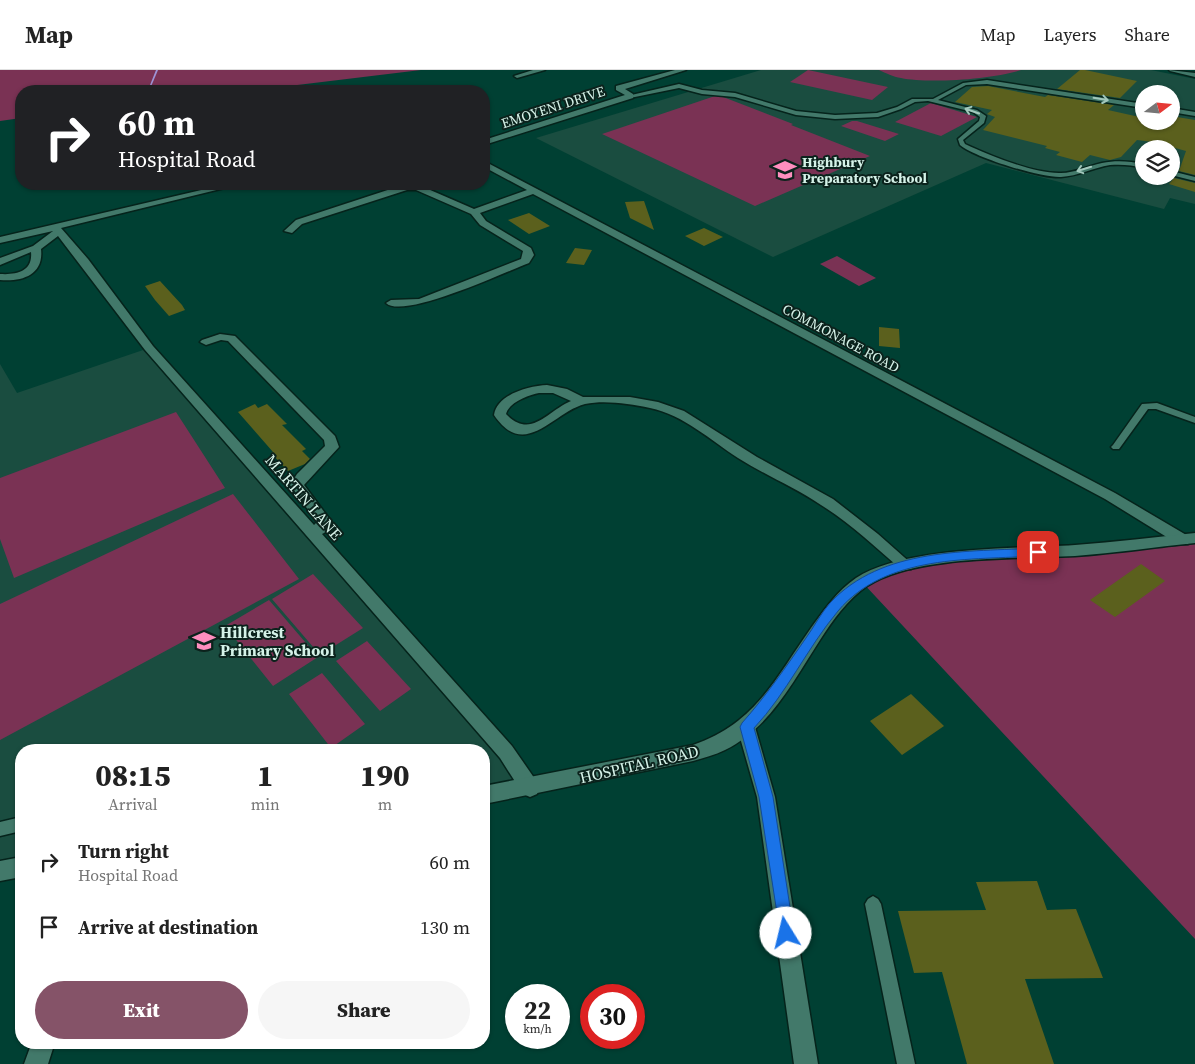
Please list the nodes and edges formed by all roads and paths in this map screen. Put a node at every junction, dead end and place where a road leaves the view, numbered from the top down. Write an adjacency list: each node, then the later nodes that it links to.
1 (542, 70): 5 (street)
2 (683, 70): 7 (street)
3 (1172, 70): 4 (street)
4 (1195, 75)
5 (517, 76)
6 (1041, 90): 8 (lane); 9 (lane, one-way to 9); 10 (lane)
7 (630, 96): 8 (lane); 13 (street, EMOYENI DRIVE)
8 (935, 99): 15 (lane, one-way to 8)
9 (1135, 105)
10 (1135, 110)
11 (1180, 112): 12 (lane)
12 (1195, 114)
13 (490, 141)
14 (1135, 159): 15 (lane)
15 (1132, 162): 16 (lane)
16 (1135, 163)
17 (490, 167): 23 (street, COMMONAGE ROAD)
18 (1180, 175): 19 (lane)
19 (1195, 179)
20 (214, 190): 25 (street)
21 (397, 190): 26 (street)
22 (423, 190): 24 (street)
23 (533, 191): 24 (street); 37 (street, COMMONAGE ROAD)
24 (474, 212): 31 (street)
25 (57, 230): 27 (street); 28 (street); 36 (street, MARTIN LANE)
26 (288, 231)
27 (0, 240)
28 (36, 248): 29 (street); 30 (street)
29 (0, 262)
30 (0, 277)
31 (391, 303)
32 (206, 342): 36 (street)
33 (581, 402): 33 (street); 38 (street)
34 (1195, 420): 35 (lane)
35 (1116, 447)
36 (313, 532): 40 (street, MARTIN LANE)
37 (1189, 539): 38 (street, HOSPITAL ROAD)
38 (906, 565): 39 (street, HOSPITAL ROAD)
39 (746, 727): 40 (street, HOSPITAL ROAD); 49 (street)
40 (530, 788): 41 (street, HOSPITAL ROAD)
41 (490, 794)
42 (15, 825): 43 (lane)
43 (0, 829)
44 (15, 868): 45 (street)
45 (0, 871)
46 (873, 904): 50 (lane)
47 (41, 1049): 48 (street)
48 (36, 1064)
49 (806, 1064)
50 (906, 1064)

